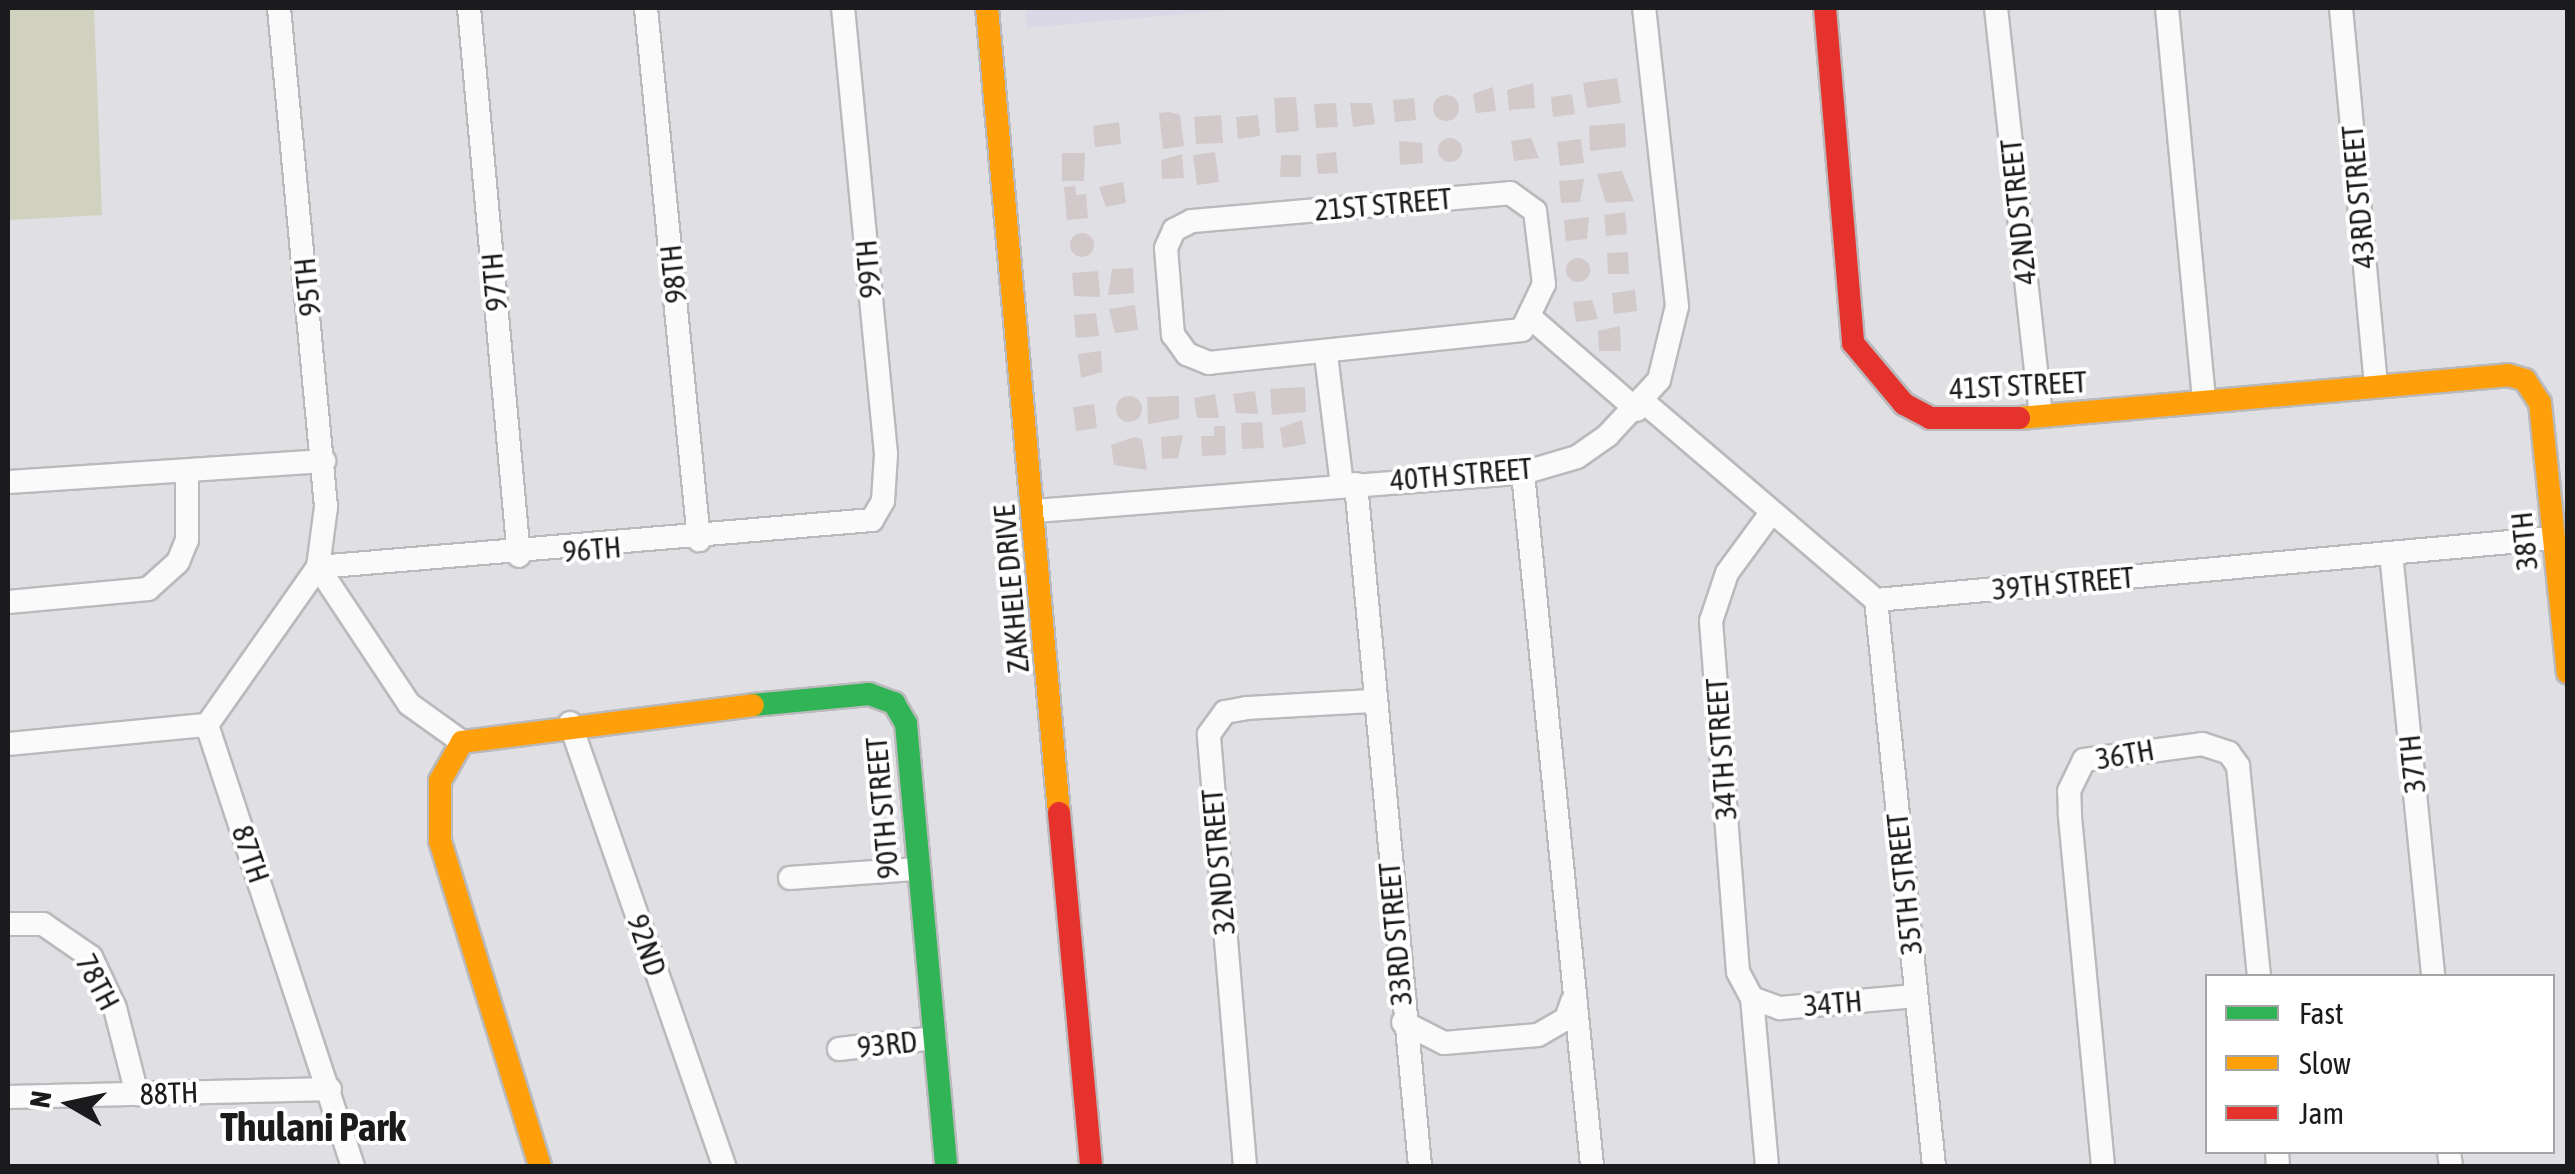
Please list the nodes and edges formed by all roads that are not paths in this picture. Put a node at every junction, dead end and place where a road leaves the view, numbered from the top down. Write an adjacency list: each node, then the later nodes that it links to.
1 (279, 8): 18 (street, 95TH)
2 (469, 8): 29 (street, 97TH)
3 (646, 8): 27 (street, 98TH)
4 (843, 8): 25 (street, 99TH)
5 (986, 8): 23 (street, ZAKHELE DRIVE)
6 (1644, 8): 16 (street, 40TH STREET)
7 (1824, 8): 17 (street, 41ST STREET)
8 (1996, 8): 17 (street, 42ND STREET)
9 (2166, 8): 14 (street)
10 (2340, 8): 13 (street, 43RD STREET)
11 (1532, 318): 12 (street, 21ST STREET); 12 (street, 21ST STREET); 16 (street)
12 (1326, 354): 22 (street, 33RD STREET)
13 (2376, 386): 14 (street, 41ST STREET); 15 (street, 41ST STREET)
14 (2204, 401): 17 (street, 41ST STREET)
15 (2540, 402): 26 (street, 38TH)
16 (1641, 406): 20 (street, 40TH STREET); 24 (street)
17 (2041, 416)
18 (324, 460): 19 (street); 30 (street, 95TH)
19 (187, 472): 21 (street); 32 (street)
20 (1523, 473): 22 (street, 40TH STREET); 46 (street)
21 (8, 482)
22 (1349, 484): 23 (street, 40TH STREET); 34 (street, 33RD STREET)
23 (1035, 511): 57 (street, ZAKHELE DRIVE)
24 (1771, 513): 31 (street); 45 (street, 34TH STREET)
25 (866, 522): 27 (street, 96TH)
26 (2553, 538): 28 (street, 39TH STREET); 33 (street, 38TH)
27 (699, 540): 29 (street, 96TH)
28 (2391, 552): 31 (street, 39TH STREET); 43 (street, 37TH)
29 (519, 556): 30 (street, 96TH)
30 (318, 567): 36 (street); 37 (street)
31 (1876, 600): 44 (street, 35TH STREET)
32 (8, 602)
33 (2568, 672)
34 (1374, 702): 47 (street, 33RD STREET); 58 (street, 32ND STREET)
35 (570, 723): 37 (street, 90TH STREET); 39 (street, 90TH STREET); 55 (street, 92ND)
36 (207, 725): 38 (street); 50 (street, 87TH)
37 (462, 742): 54 (street)
38 (8, 744)
39 (917, 869): 40 (street); 48 (street, 90TH STREET)
40 (790, 878)
41 (8, 924): 51 (street, 78TH)
42 (2259, 974): 63 (street, 36TH)
43 (2433, 974)
44 (1915, 996): 45 (street, 34TH); 62 (street, 35TH STREET)
45 (1752, 998): 61 (street, 34TH STREET)
46 (1572, 1002): 47 (street, 33RD STREET); 60 (street)
47 (1404, 1022): 59 (street)
48 (934, 1038): 49 (street, 93RD); 56 (street, 90TH STREET)
49 (840, 1049)
50 (330, 1088): 51 (street, 88TH); 53 (street, 87TH)
51 (137, 1094): 52 (street, 88TH)
52 (8, 1097)
53 (353, 1166)
54 (540, 1166)
55 (724, 1166)
56 (946, 1166)
57 (1091, 1166)
58 (1245, 1166)
59 (1420, 1166)
60 (1592, 1166)
61 (1767, 1166)
62 (1934, 1166)
63 (2103, 1166)

